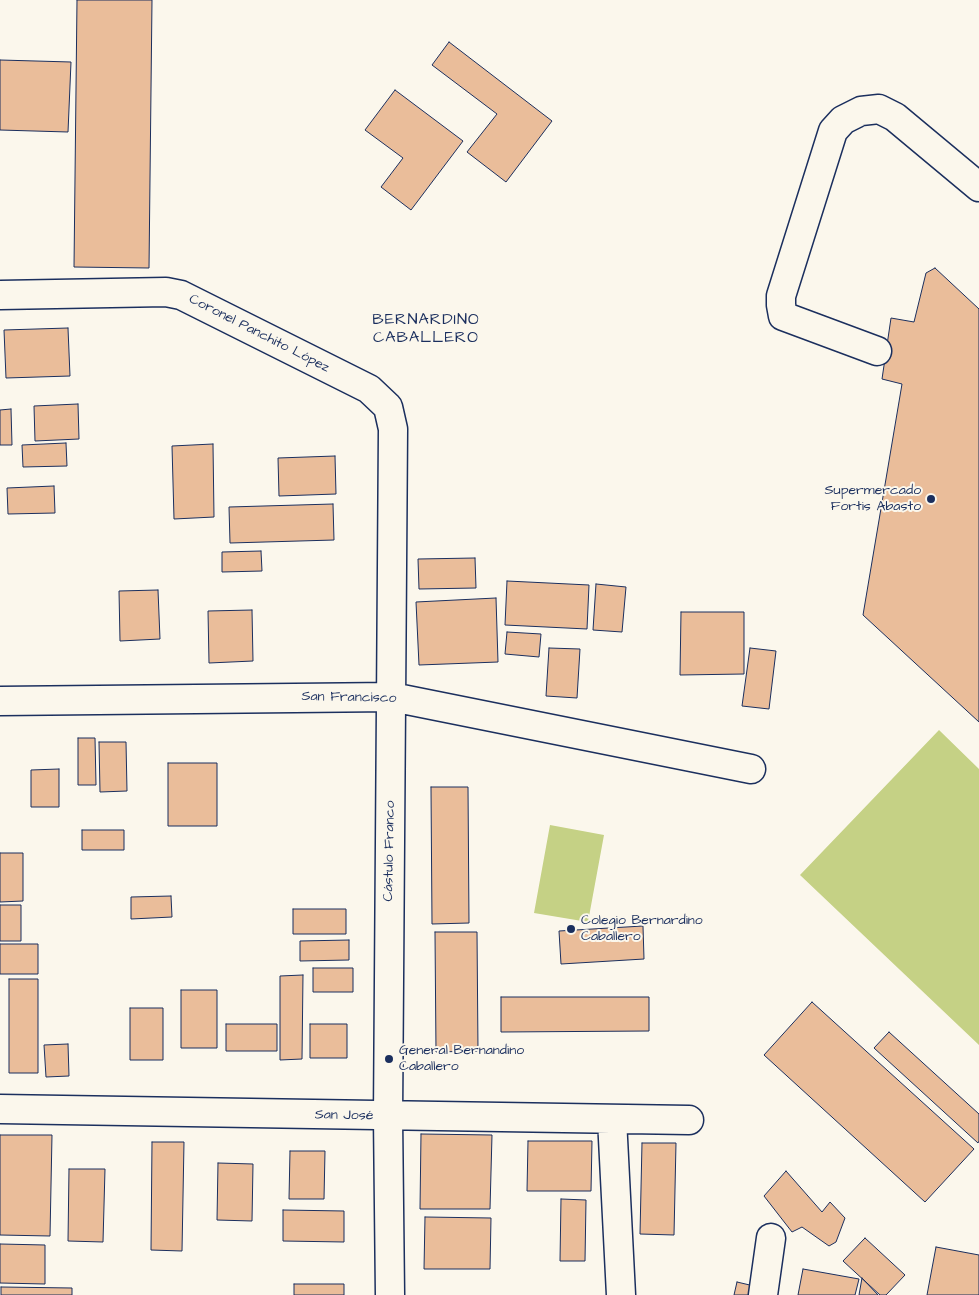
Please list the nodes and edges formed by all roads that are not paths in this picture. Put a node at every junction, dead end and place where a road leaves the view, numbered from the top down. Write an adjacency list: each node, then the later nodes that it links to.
1 (979, 187): 3 (street)
2 (0, 295): 4 (street, Coronel Panchito López)
3 (877, 351)
4 (388, 407): 5 (street, Cástulo Franco)
5 (392, 697): 6 (street, San Francisco); 7 (street, San Francisco); 9 (street, Cástulo Franco)
6 (0, 701)
7 (751, 768)
8 (0, 1110): 9 (street, San José)
9 (388, 1116): 10 (street, San José); 13 (street, Cástulo Franco)
10 (612, 1119): 11 (street, San José); 14 (street)
11 (689, 1120)
12 (770, 1238): 15 (street)
13 (390, 1295)
14 (622, 1295)
15 (763, 1295)

